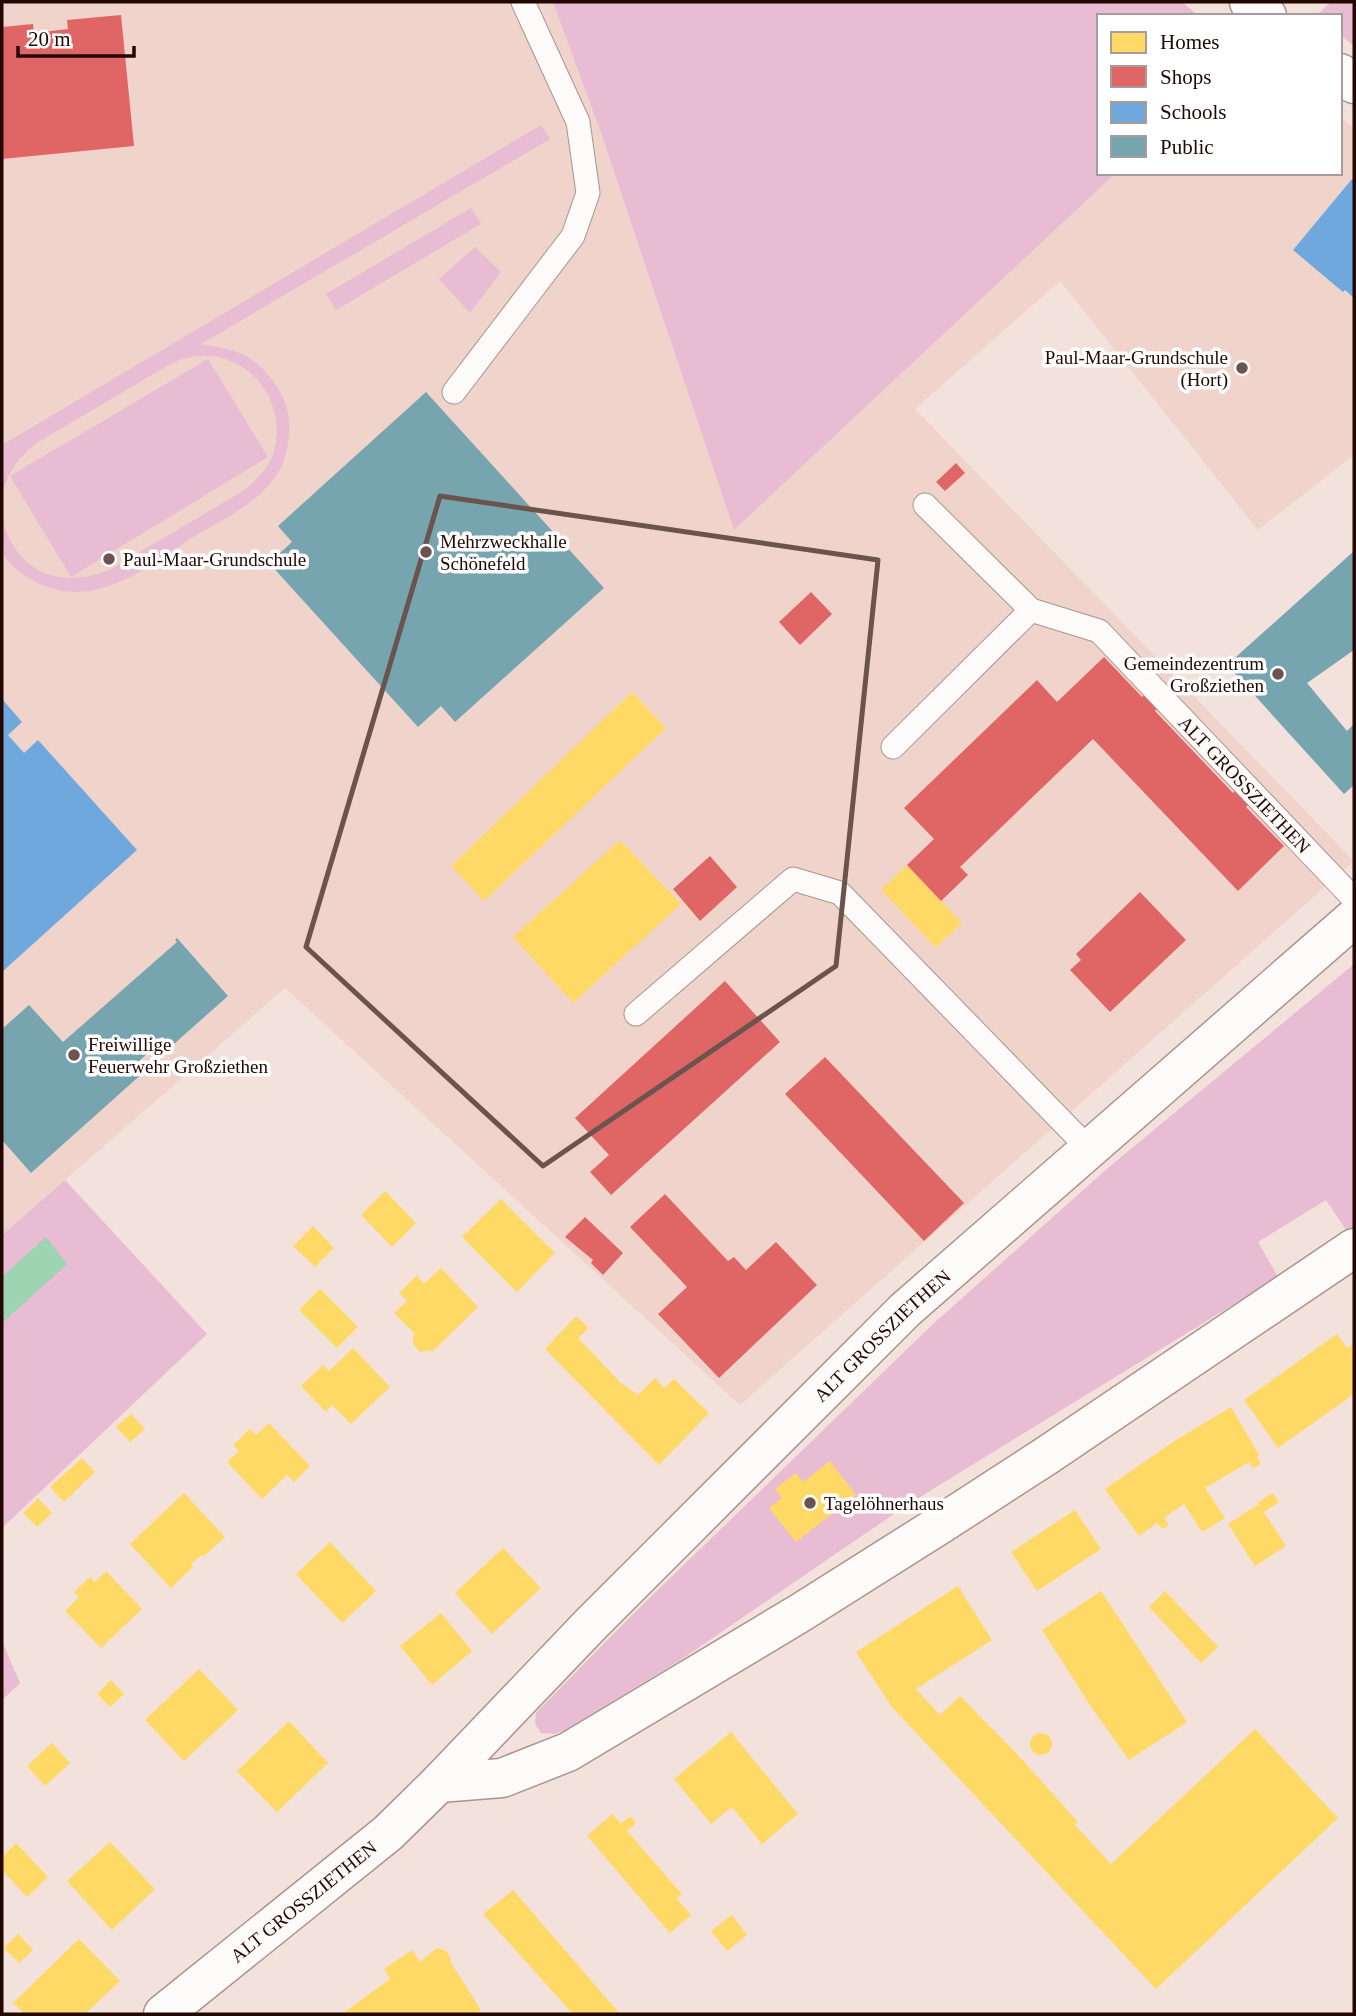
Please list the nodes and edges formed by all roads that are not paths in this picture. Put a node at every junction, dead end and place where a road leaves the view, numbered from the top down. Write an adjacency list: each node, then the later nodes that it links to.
1 (523, 2): 4 (lane)
2 (1249, 2): 3 (street)
3 (1264, 14)
4 (454, 392)
5 (925, 505): 6 (lane, ALT GROSSZIETHEN)
6 (1031, 610): 7 (lane); 8 (lane, ALT GROSSZIETHEN)
7 (893, 747)
8 (1354, 899)
9 (1354, 918): 11 (street, ALT GROSSZIETHEN)
10 (636, 1014): 11 (lane)
11 (1089, 1149): 13 (street, ALT GROSSZIETHEN)
12 (1354, 1248): 13 (street)
13 (439, 1783): 14 (street, ALT GROSSZIETHEN)
14 (163, 2014)

